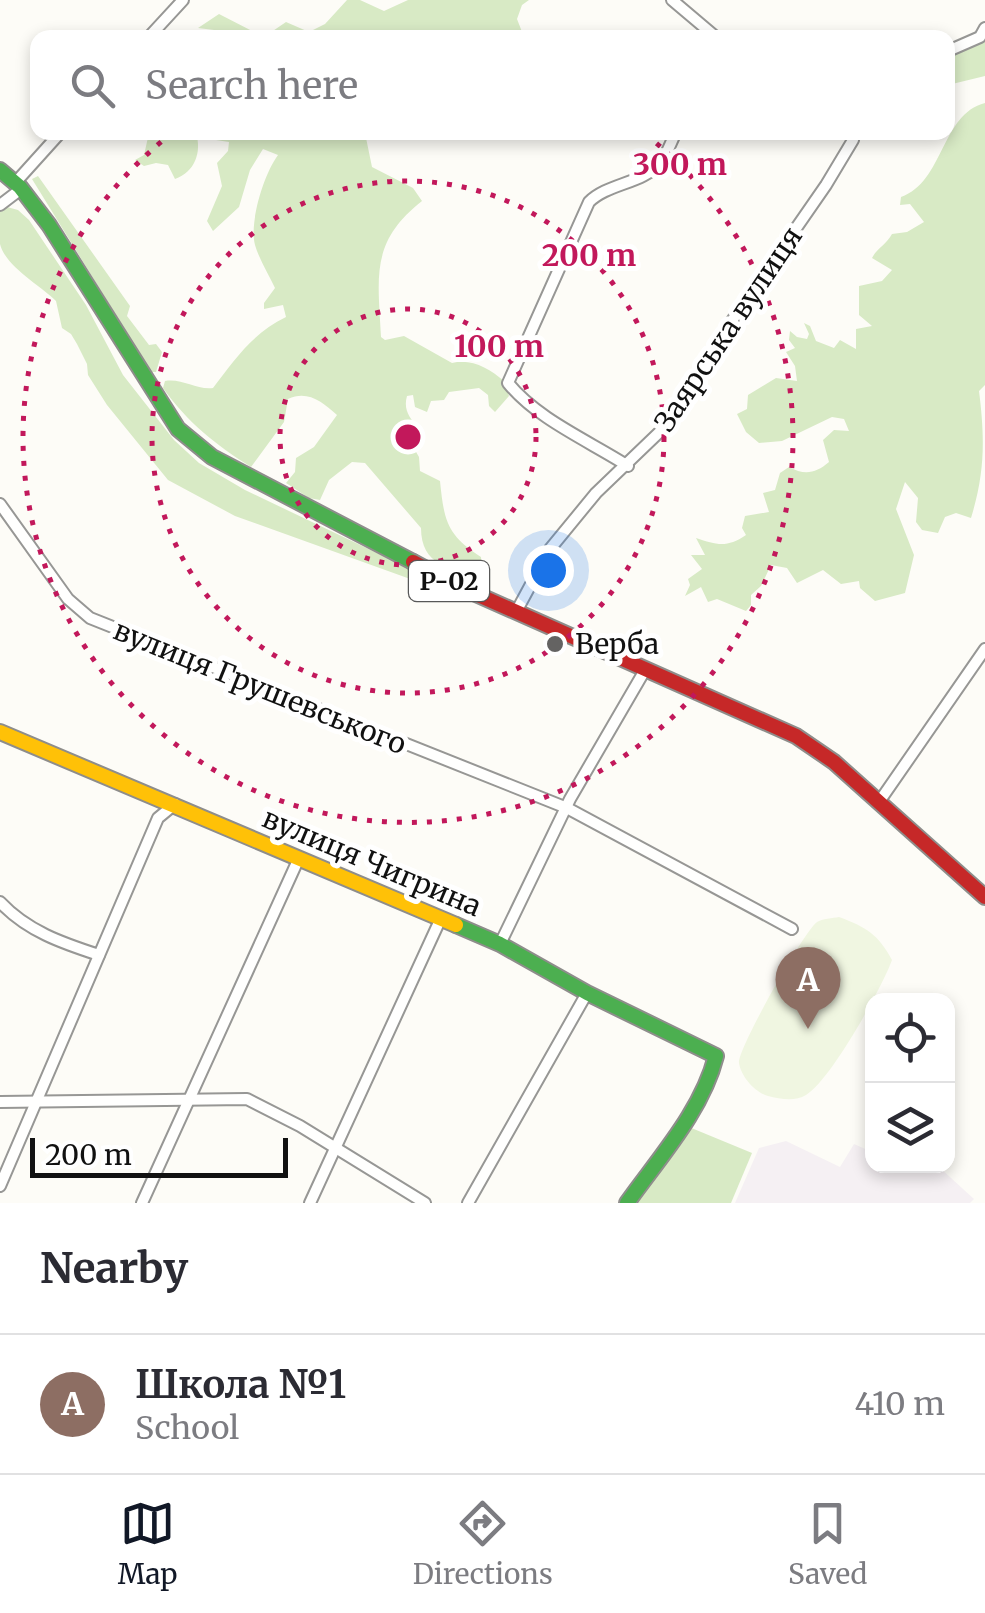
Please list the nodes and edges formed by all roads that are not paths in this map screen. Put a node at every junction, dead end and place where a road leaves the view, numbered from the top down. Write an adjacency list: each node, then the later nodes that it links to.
1 (183, 0): 4 (street)
2 (672, 0): 5 (street)
3 (985, 28): 6 (street)
4 (155, 30)
5 (708, 30)
6 (955, 49)
7 (52, 140): 10 (street)
8 (672, 140): 12 (street)
9 (853, 140): 12 (street, Заярська вулиця)
10 (8, 178): 11 (street); 14 (main road, Р-02)
11 (0, 205)
12 (628, 466): 14 (street, Заярська вулиця)
13 (0, 504): 20 (street, вулиця Грушевського)
14 (516, 612): 16 (main road, Р-02)
15 (985, 648): 18 (street)
16 (645, 670): 18 (main road, Р-02); 20 (street)
17 (0, 732): 19 (main road, вулиця Чигрина)
18 (879, 802): 22 (main road, Р-02)
19 (174, 804): 21 (main road, вулиця Чигрина); 27 (street)
20 (567, 808): 25 (street, вулиця Грушевського); 26 (street)
21 (298, 858): 24 (main road, вулиця Чигрина); 29 (street)
22 (985, 897)
23 (0, 902): 27 (street)
24 (440, 918): 26 (main road, вулиця Чигрина); 32 (street)
25 (792, 929)
26 (500, 944): 28 (main road, вулиця Чигрина)
27 (99, 955): 31 (street)
28 (587, 993): 37 (street); 38 (main road, вулиця Чигрина)
29 (188, 1100): 31 (street); 32 (street); 34 (street)
30 (0, 1102): 31 (street)
31 (37, 1102): 33 (street)
32 (334, 1148): 35 (street); 36 (street)
33 (0, 1186)
34 (142, 1203)
35 (310, 1203)
36 (426, 1203)
37 (468, 1203)
38 (626, 1203)

